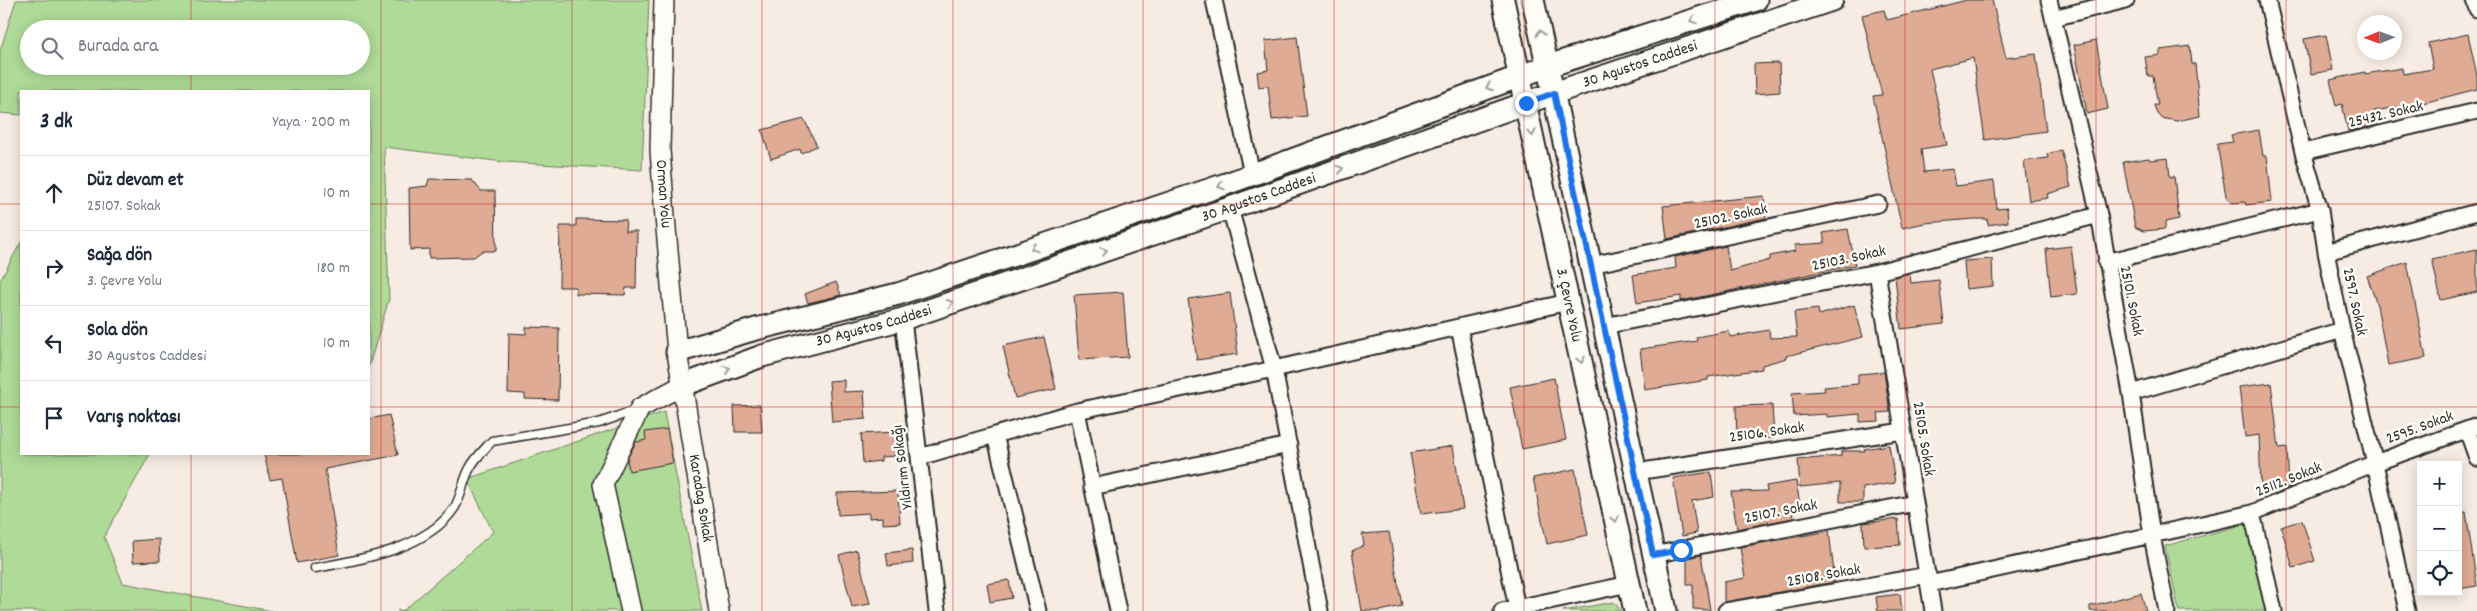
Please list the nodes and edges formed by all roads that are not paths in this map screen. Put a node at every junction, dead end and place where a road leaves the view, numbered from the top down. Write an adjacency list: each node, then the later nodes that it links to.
1 (664, 0): 34 (street, Orman Yolu)
2 (1214, 0): 19 (street)
3 (1503, 0): 14 (main road, 3. Çevre Yolu)
4 (1533, 0): 13 (main road, 3. Çevre Yolu, one-way to 4)
5 (1756, 0): 13 (main road, 30 Agustos Caddesi, one-way to 13)
6 (1832, 0): 15 (main road, 30 Agustos Caddesi)
7 (2049, 0): 12 (street, 25101. Sokak)
8 (2126, 0): 12 (street)
9 (2267, 0): 18 (street, 2597. Sokak)
10 (2474, 0): 11 (street)
11 (2477, 10)
12 (2053, 18): 24 (street, 25101. Sokak)
13 (1548, 66): 14 (main road, 30 Agustos Caddesi); 15 (main road, 3. Çevre Yolu)
14 (1520, 76): 16 (main road, 3. Çevre Yolu); 19 (main road, 30 Agustos Caddesi, one-way to 19)
15 (1554, 93): 16 (main road, 30 Agustos Caddesi); 27 (main road, 3. Çevre Yolu)
16 (1526, 103): 21 (main road, 30 Agustos Caddesi, one-way to 16); 29 (main road, 3. Çevre Yolu, one-way to 29)
17 (2477, 111): 18 (street, 25432. Sokak)
18 (2304, 152): 22 (street, 2597. Sokak)
19 (1252, 174): 34 (main road, 30 Agustos Caddesi, one-way to 34)
20 (1878, 204): 27 (street, 25102. Sokak)
21 (1230, 208): 30 (main road, 30 Agustos Caddesi, one-way to 21); 35 (street)
22 (2320, 210): 25 (street, 2597. Sokak); 26 (street)
23 (2477, 212): 25 (street)
24 (2099, 215): 26 (street, 25101. Sokak); 28 (street, 25103. Sokak)
25 (2326, 252): 33 (street, 2597. Sokak)
26 (2106, 262): 37 (street, 25101. Sokak)
27 (1591, 265): 31 (main road, 3. Çevre Yolu)
28 (1877, 272): 31 (street, 25103. Sokak); 41 (street, 25105. Sokak)
29 (1568, 302): 32 (street); 55 (main road, 3. Çevre Yolu, one-way to 55)
30 (903, 319): 36 (main road, 30 Agustos Caddesi, one-way to 30); 44 (street, Yıldırım Sokağı)
31 (1604, 326): 47 (main road, 3. Çevre Yolu)
32 (1459, 327): 35 (street); 56 (street)
33 (2342, 330): 37 (street); 46 (street, 2597. Sokak)
34 (677, 352): 36 (street, Orman Yolu)
35 (1274, 369): 39 (street); 43 (street)
36 (682, 386): 38 (street); 58 (street, Karadag Sokak)
37 (2131, 393): 51 (street, 25101. Sokak)
38 (640, 408): 53 (lane); 57 (street)
39 (1077, 411): 42 (street); 48 (street)
40 (2472, 428): 45 (street); 46 (street, 2595. Sokak)
41 (1904, 431): 47 (street, 25106. Sokak); 49 (street, 25105. Sokak)
42 (995, 435): 44 (street); 60 (street)
43 (1289, 445): 48 (street); 62 (street)
44 (920, 457): 59 (street, Yıldırım Sokağı)
45 (2477, 458)
46 (2375, 463): 50 (street, 25112. Sokak); 69 (street, 2597. Sokak)
47 (1636, 472): 52 (main road, 3. Çevre Yolu)
48 (1092, 487): 61 (street)
49 (1915, 503): 52 (street, 25107. Sokak); 54 (street, 25105. Sokak)
50 (2252, 514): 51 (street, 25108. Sokak); 68 (street, 25112. Sokak)
51 (2152, 536): 54 (street, 25108. Sokak); 67 (street, 25101. Sokak)
52 (1653, 555): 64 (main road, 3. Çevre Yolu)
53 (315, 568)
54 (1928, 580): 65 (street, 25108. Sokak); 66 (street, 25105. Sokak)
55 (1630, 584): 56 (street); 63 (main road, 3. Çevre Yolu)
56 (1510, 610)
57 (631, 611)
58 (719, 611)
59 (937, 611)
60 (1038, 611)
61 (1118, 611)
62 (1320, 611)
63 (1635, 611)
64 (1666, 611)
65 (1726, 611)
66 (1933, 611)
67 (2166, 611)
68 (2274, 611)
69 (2406, 611)

